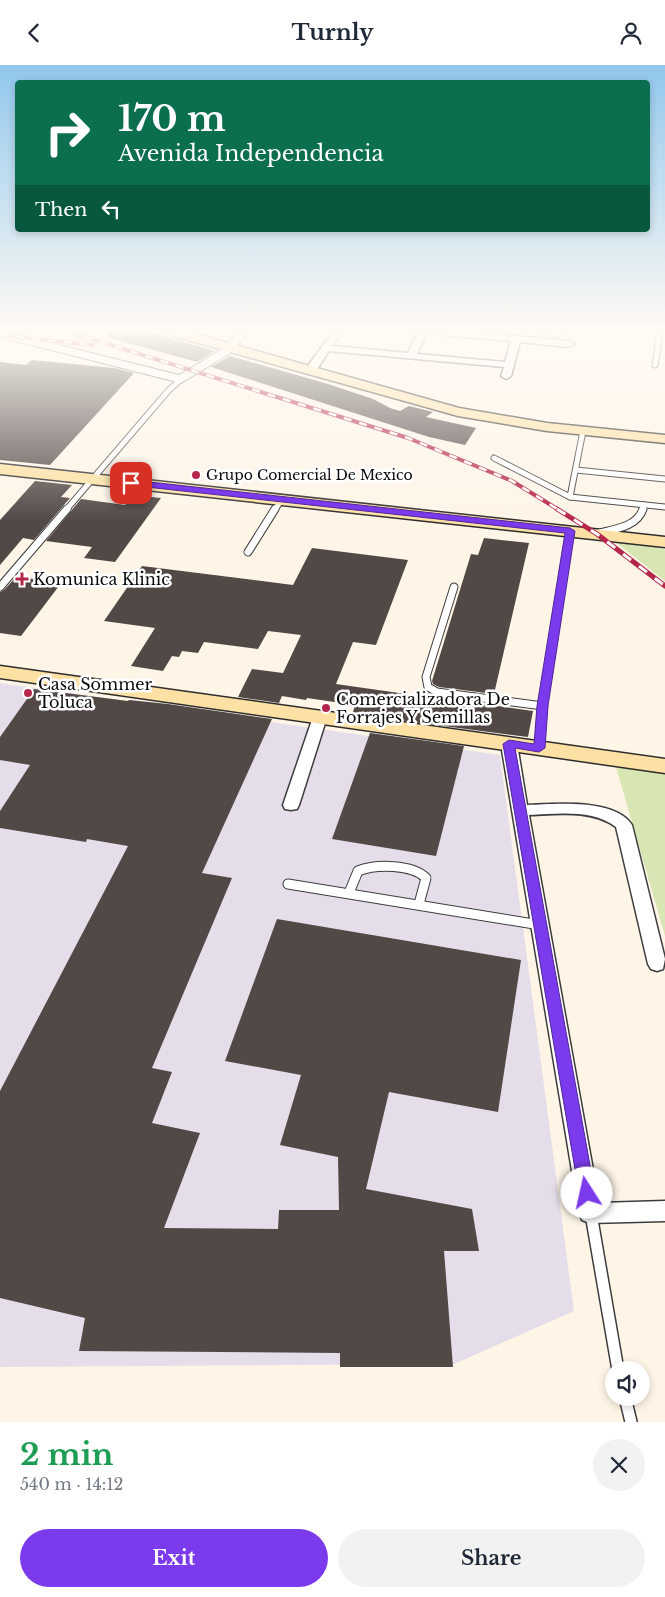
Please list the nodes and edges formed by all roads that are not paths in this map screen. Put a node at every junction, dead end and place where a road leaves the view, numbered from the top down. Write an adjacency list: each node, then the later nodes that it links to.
1 (164, 395): 10 (lane)
2 (405, 395): 4 (main road)
3 (413, 395): 5 (main road)
4 (583, 431): 6 (main road); 9 (lane)
5 (665, 435)
6 (665, 439)
7 (494, 457): 12 (lane)
8 (0, 469): 10 (main road)
9 (576, 470): 11 (lane); 12 (lane)
10 (93, 479): 13 (main road); 20 (lane)
11 (665, 479)
12 (570, 497): 14 (lane)
13 (282, 499): 16 (main road); 19 (lane)
14 (644, 505): 15 (lane); 17 (lane)
15 (665, 507)
16 (570, 531): 17 (main road); 23 (lane)
17 (597, 534): 18 (main road)
18 (662, 542)
19 (248, 552)
20 (0, 587)
21 (454, 587): 23 (lane)
22 (0, 672): 24 (main road)
23 (543, 706): 26 (lane)
24 (320, 717): 25 (main road); 28 (street)
25 (509, 744): 26 (main road); 29 (street)
26 (539, 748): 27 (main road)
27 (665, 766)
28 (291, 805)
29 (520, 810): 33 (street); 34 (street)
30 (288, 884): 31 (lane)
31 (349, 893): 32 (lane); 32 (lane)
32 (419, 904): 33 (lane)
33 (540, 925): 36 (street)
34 (657, 964)
35 (665, 1211): 36 (street)
36 (590, 1213): 37 (lane)
37 (616, 1361)
38 (627, 1406): 39 (lane)
39 (631, 1422)

